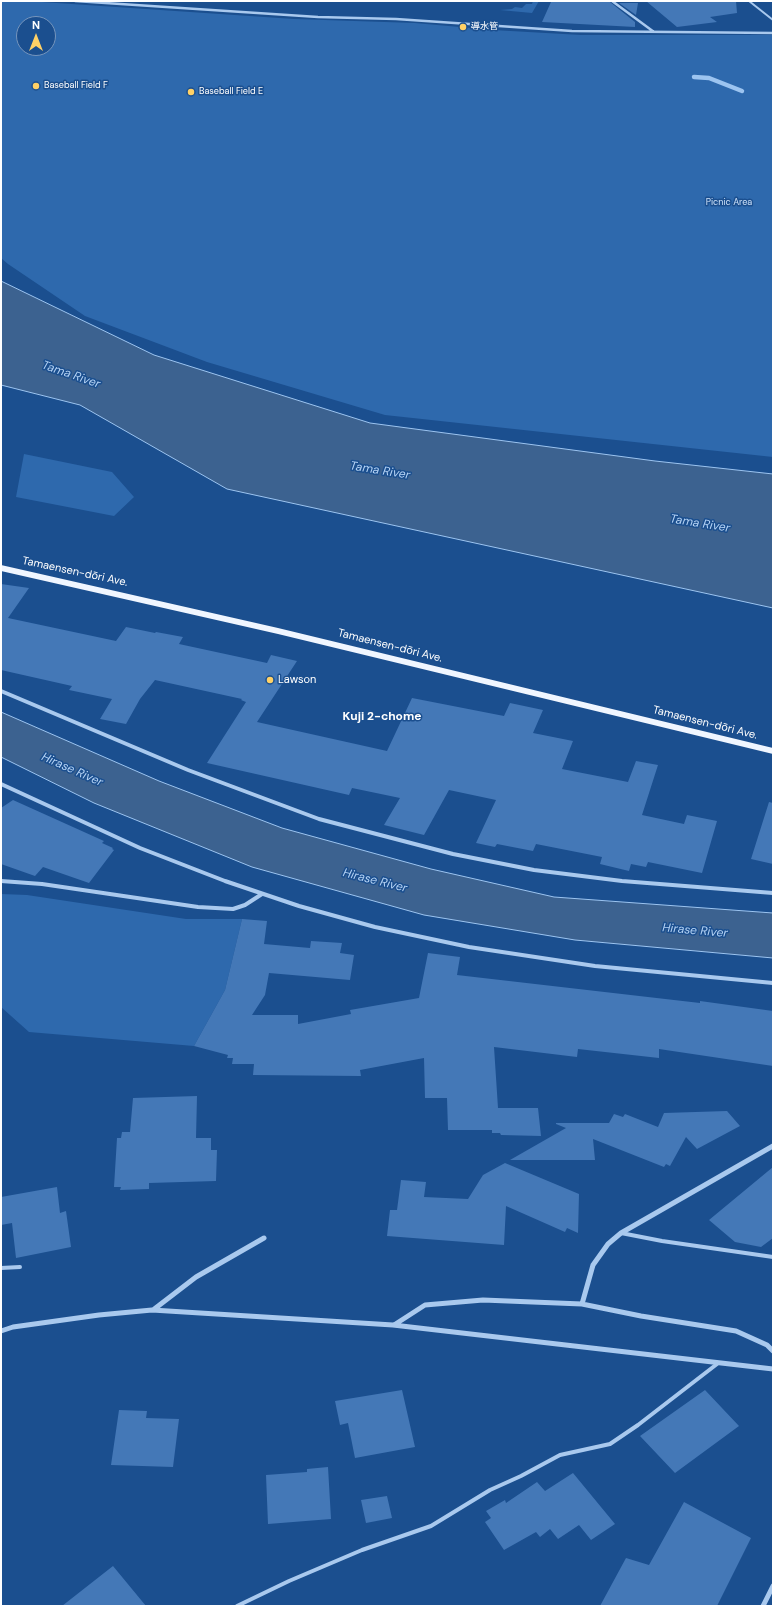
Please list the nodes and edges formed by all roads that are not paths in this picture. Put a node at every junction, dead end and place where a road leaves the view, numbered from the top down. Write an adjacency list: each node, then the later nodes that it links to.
1 (75, 1): 5 (street)
2 (96, 1): 5 (lane)
3 (612, 1): 7 (street)
4 (749, 1): 6 (lane)
5 (111, 4): 7 (street)
6 (773, 20)
7 (654, 32): 8 (street)
8 (773, 33)
9 (1, 568): 11 (main road, Tamaensen-dōri Ave.)
10 (1, 691): 14 (street)
11 (773, 751)
12 (1, 784): 15 (street)
13 (1, 881): 15 (street)
14 (773, 893)
15 (262, 894): 16 (street)
16 (773, 983)
17 (773, 1146): 18 (street)
18 (621, 1233): 20 (lane); 23 (street)
19 (264, 1238): 24 (street)
20 (773, 1257)
21 (20, 1267): 22 (lane)
22 (1, 1268)
23 (582, 1304): 25 (street); 27 (street)
24 (152, 1310): 25 (street); 26 (street)
25 (393, 1325): 28 (street)
26 (1, 1331)
27 (773, 1351)
28 (717, 1364): 29 (street); 31 (lane)
29 (773, 1369)
30 (773, 1586): 32 (street)
31 (236, 1606)
32 (763, 1606)

